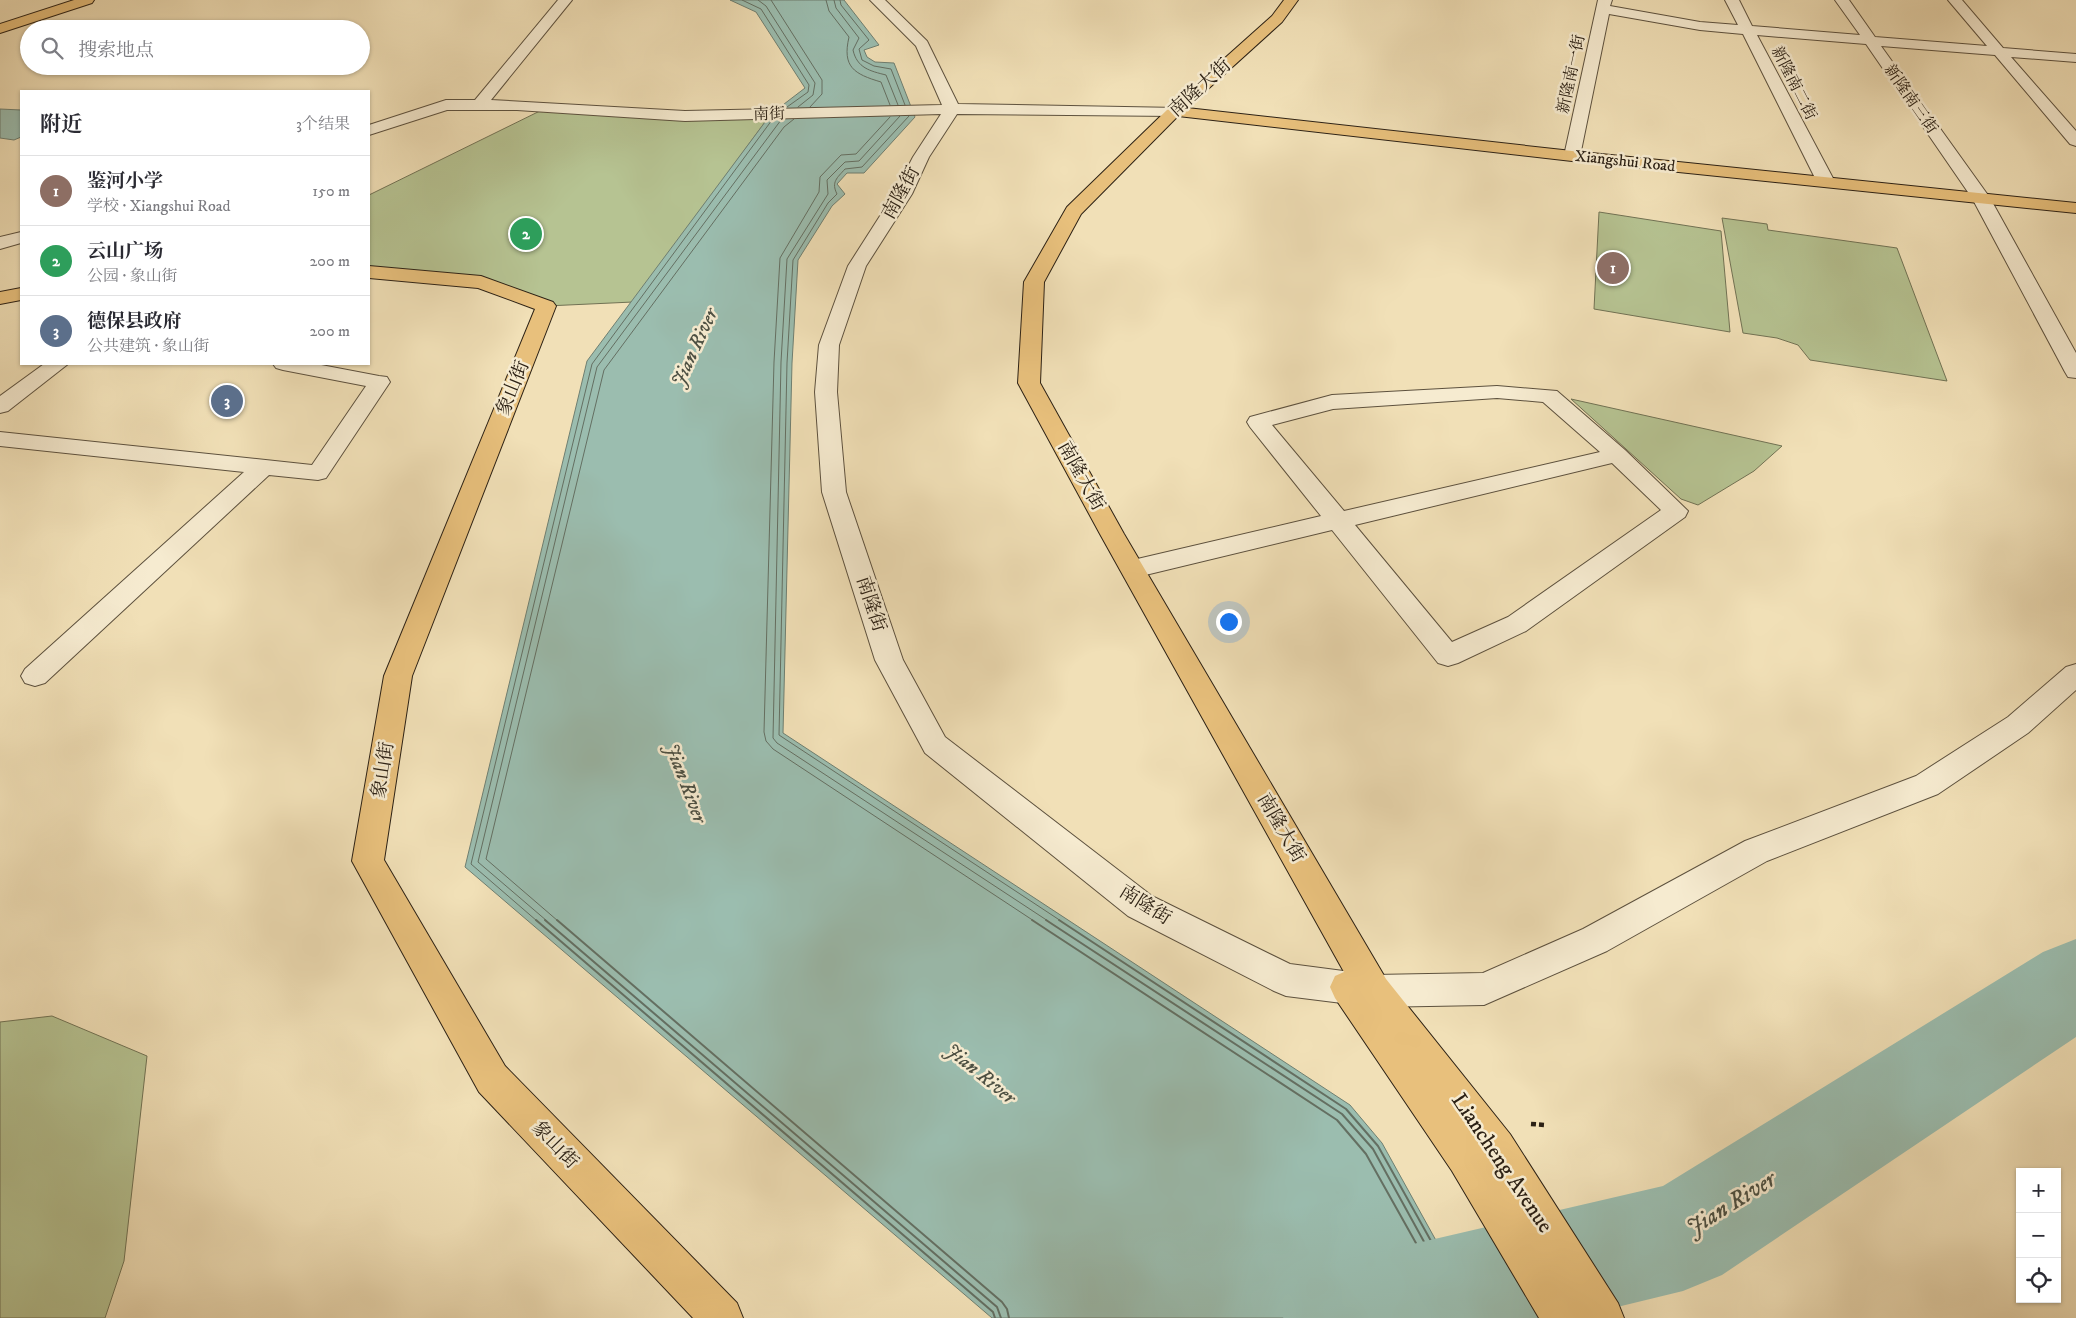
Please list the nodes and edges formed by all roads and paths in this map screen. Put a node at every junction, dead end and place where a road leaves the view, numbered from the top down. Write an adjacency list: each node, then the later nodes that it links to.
1 (88, 0): 9 (main road)
2 (565, 0): 16 (street)
3 (877, 0): 17 (street)
4 (1290, 0): 18 (main road, 南隆大街)
5 (1732, 0): 12 (street, 新隆南二街)
6 (1842, 0): 13 (street, 新隆南三街)
7 (1955, 0): 14 (street)
8 (1604, 4): 12 (street); 21 (street, 新隆南一街)
9 (25, 20)
10 (20, 22): 11 (main road)
11 (0, 28)
12 (1747, 30): 13 (street); 22 (street, 新隆南二街)
13 (1870, 41): 14 (street); 23 (street, 新隆南三街)
14 (1999, 52): 15 (street); 20 (street)
15 (2076, 58)
16 (479, 105): 17 (street, 南街); 19 (street, 南街)
17 (952, 109): 18 (street, 南街); 41 (street, 南隆街)
18 (1174, 111): 21 (main road, Xiangshui Road); 38 (main road, 南隆大街)
19 (370, 130)
20 (2076, 141)
21 (1572, 156): 22 (main road, Xiangshui Road)
22 (1826, 182): 23 (main road, Xiangshui Road)
23 (1981, 198): 24 (main road, Xiangshui Road); 32 (street, 新隆南三街)
24 (2076, 208)
25 (20, 237): 26 (street)
26 (0, 243)
27 (370, 272): 43 (main road, 象山街)
28 (20, 294): 29 (main road)
29 (0, 298)
30 (56, 365): 33 (street)
31 (288, 365): 36 (street)
32 (2076, 372)
33 (0, 406)
34 (0, 439): 36 (street)
35 (1616, 455): 37 (street); 37 (street); 37 (street)
36 (263, 468): 40 (street)
37 (1337, 519): 38 (street)
38 (1133, 569): 41 (main road, 南隆大街)
39 (2076, 674): 41 (street, 南隆街)
40 (35, 676)
41 (1360, 989): 42 (main road, Liancheng Avenue)
42 (1481, 1152): 44 (main road, Liancheng Avenue); 45 (main road, Liancheng Avenue)
43 (722, 1318)
44 (1562, 1318)
45 (1603, 1318)

